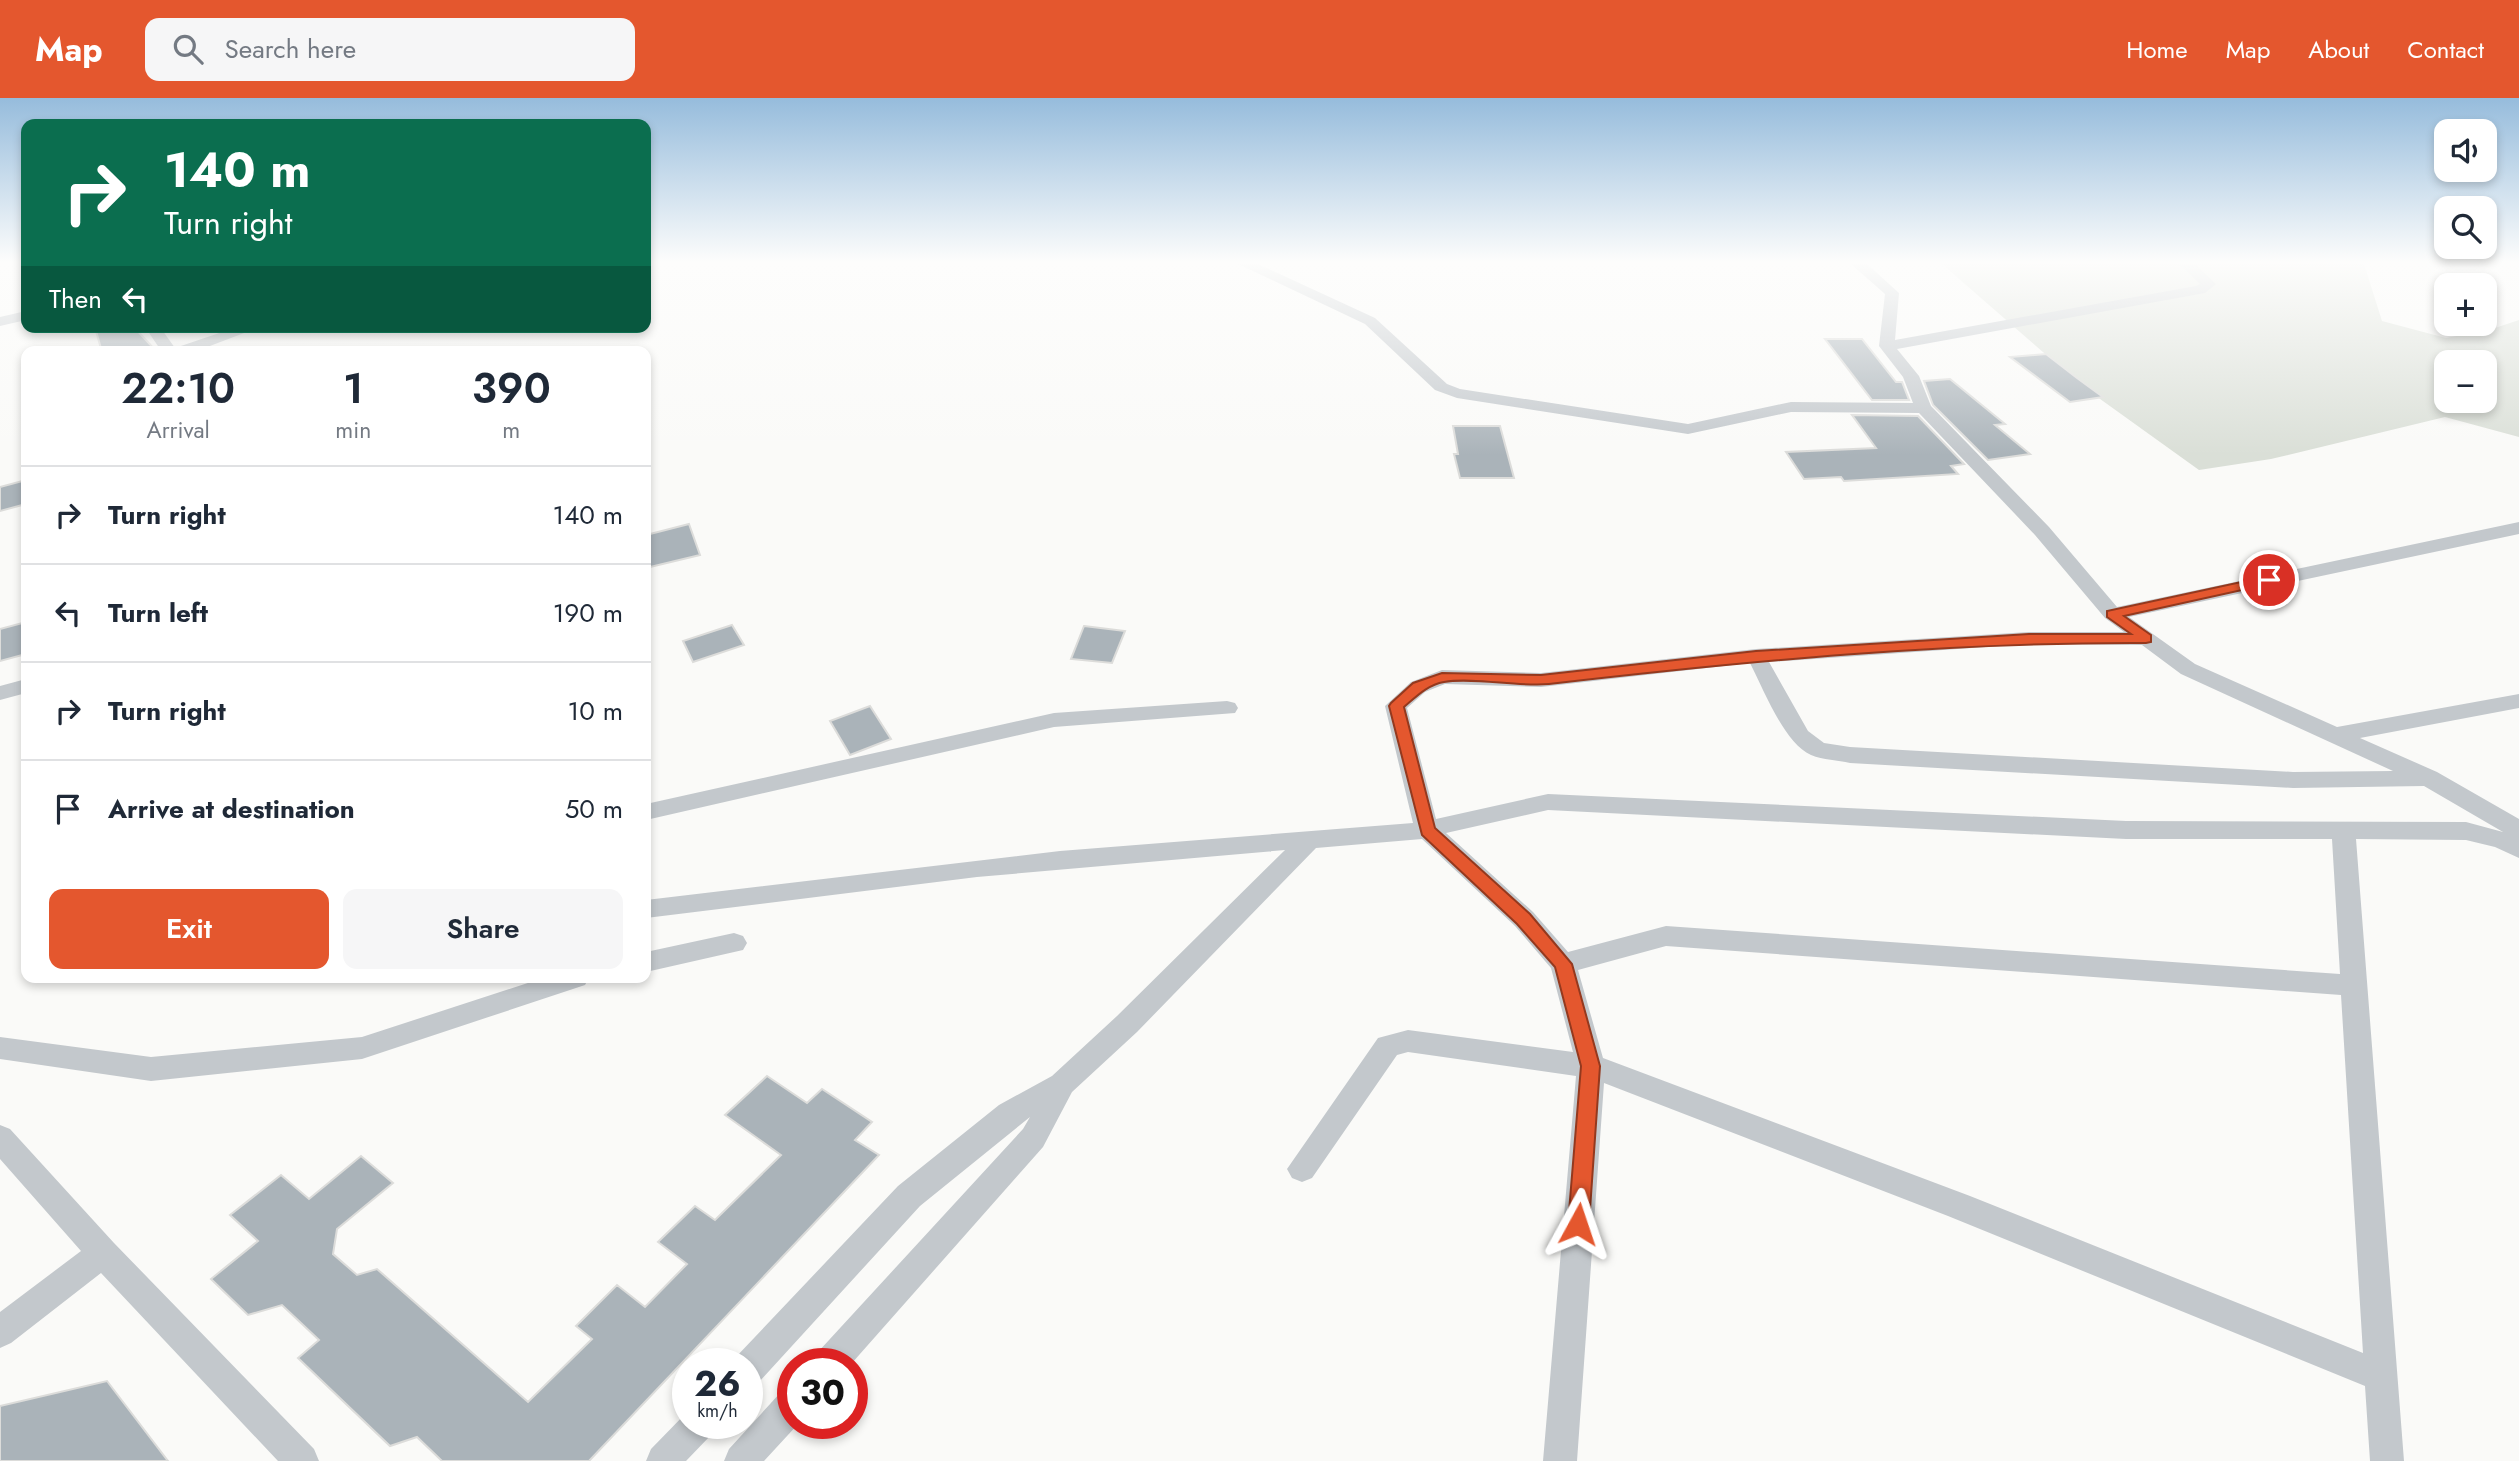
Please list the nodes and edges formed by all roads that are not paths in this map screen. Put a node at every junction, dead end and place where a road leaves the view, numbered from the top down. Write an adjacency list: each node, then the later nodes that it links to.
1 (1377, 328): 7 (street)
2 (1889, 328): 6 (street)
3 (1990, 328): 6 (street)
4 (235, 333): 5 (street)
5 (196, 346)
6 (1887, 346): 7 (street)
7 (1923, 408): 9 (street)
8 (2519, 528): 9 (street)
9 (2112, 614): 10 (street)
10 (2146, 639): 11 (street); 16 (street)
11 (1756, 656): 17 (street); 19 (street)
12 (21, 687): 13 (street)
13 (0, 693)
14 (2519, 701): 16 (street)
15 (1227, 708): 18 (street)
16 (2336, 735): 17 (street)
17 (2429, 778): 21 (street)
18 (651, 811)
19 (1427, 830): 20 (street); 22 (street); 27 (street)
20 (2343, 830): 23 (street); 29 (street)
21 (2519, 830)
22 (1310, 840): 24 (street); 32 (street)
23 (2519, 849)
24 (651, 908)
25 (734, 943): 26 (street)
26 (651, 961)
27 (1563, 964): 29 (street); 31 (street)
28 (561, 983): 30 (street)
29 (2353, 985): 39 (street)
30 (0, 1048)
31 (1591, 1066): 34 (street); 39 (street); 45 (street)
32 (1062, 1084): 37 (street); 38 (street)
33 (0, 1138): 35 (street)
34 (1302, 1169)
35 (103, 1253): 36 (street); 42 (street)
36 (0, 1332)
37 (844, 1348)
38 (763, 1353)
39 (2381, 1376): 46 (street)
40 (777, 1422): 44 (street)
41 (684, 1439): 43 (street)
42 (302, 1461)
43 (663, 1461)
44 (741, 1461)
45 (1560, 1461)
46 (2387, 1461)

